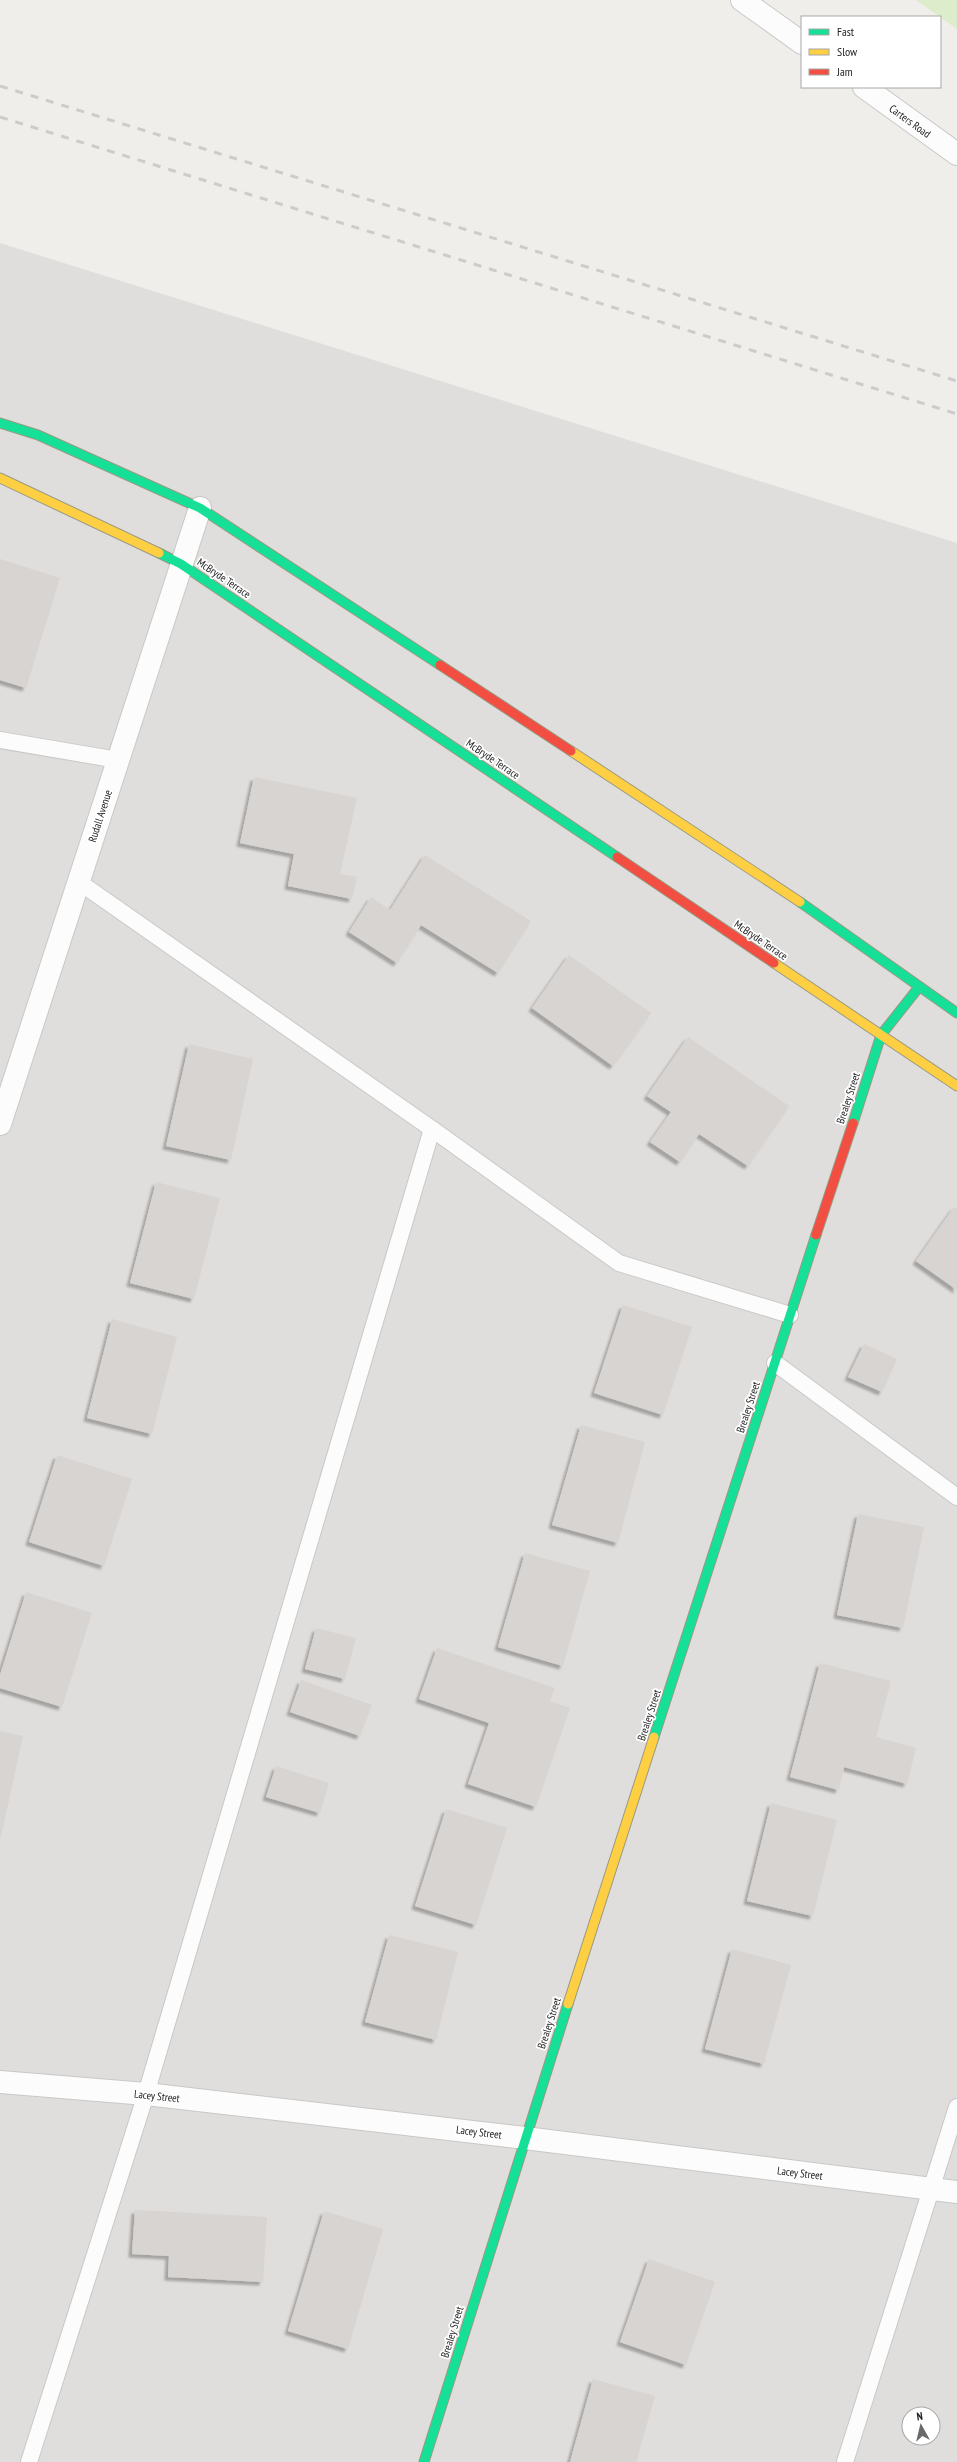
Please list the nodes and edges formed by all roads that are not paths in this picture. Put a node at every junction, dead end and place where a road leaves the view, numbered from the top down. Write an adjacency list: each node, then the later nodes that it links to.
1 (742, 0): 2 (street)
2 (801, 42)
3 (865, 88): 4 (street, Carters Road)
4 (957, 154)
5 (0, 423): 7 (main road)
6 (0, 478): 8 (main road, McBryde Terrace)
7 (200, 508): 8 (street, Rudall Avenue); 12 (main road)
8 (181, 564): 10 (street, Rudall Avenue); 14 (main road, McBryde Terrace)
9 (0, 740): 10 (lane)
10 (118, 760): 11 (street, Rudall Avenue)
11 (79, 882): 16 (street, Rudall Avenue); 17 (lane)
12 (919, 987): 13 (main road); 14 (main road, Brealey Street)
13 (957, 1014)
14 (881, 1035): 15 (main road, McBryde Terrace); 18 (main road, Brealey Street)
15 (957, 1086)
16 (0, 1124)
17 (432, 1129): 18 (lane); 22 (lane)
18 (790, 1315): 19 (main road, Brealey Street)
19 (775, 1363): 20 (lane); 24 (main road, Brealey Street)
20 (957, 1498)
21 (0, 2082): 22 (street, Lacey Street)
22 (146, 2094): 24 (street, Lacey Street); 27 (lane)
23 (957, 2107): 25 (lane)
24 (525, 2138): 25 (street, Lacey Street); 28 (main road, Brealey Street)
25 (931, 2189): 26 (street, Lacey Street); 29 (lane)
26 (957, 2192)
27 (29, 2462)
28 (424, 2462)
29 (845, 2462)

